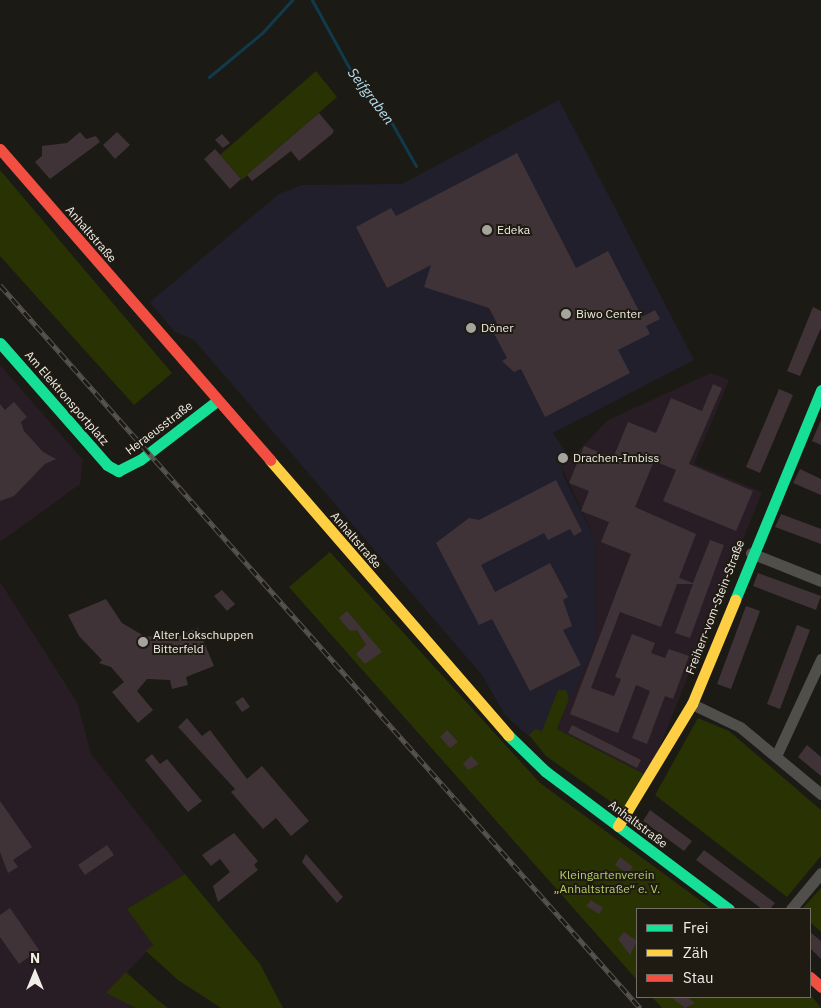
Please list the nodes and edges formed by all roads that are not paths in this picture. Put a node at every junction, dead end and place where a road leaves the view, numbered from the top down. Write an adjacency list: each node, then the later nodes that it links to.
1 (0, 149): 4 (street, Anhaltstraße)
2 (0, 342): 5 (street, Am Elektronsportplatz)
3 (821, 390): 6 (street, Freiherr-vom-Stein-Straße)
4 (218, 401): 5 (street, Heraeusstraße); 12 (street, Anhaltstraße)
5 (114, 470)
6 (750, 553): 7 (street); 9 (street, Freiherr-vom-Stein-Straße)
7 (821, 581)
8 (821, 660): 10 (street)
9 (692, 704): 10 (street); 12 (street, Freiherr-vom-Stein-Straße)
10 (776, 756): 11 (street)
11 (821, 794)
12 (618, 826): 14 (street, Anhaltstraße)
13 (821, 873): 15 (street)
14 (728, 908)
15 (792, 908)
16 (811, 978): 17 (street)
17 (821, 987)

